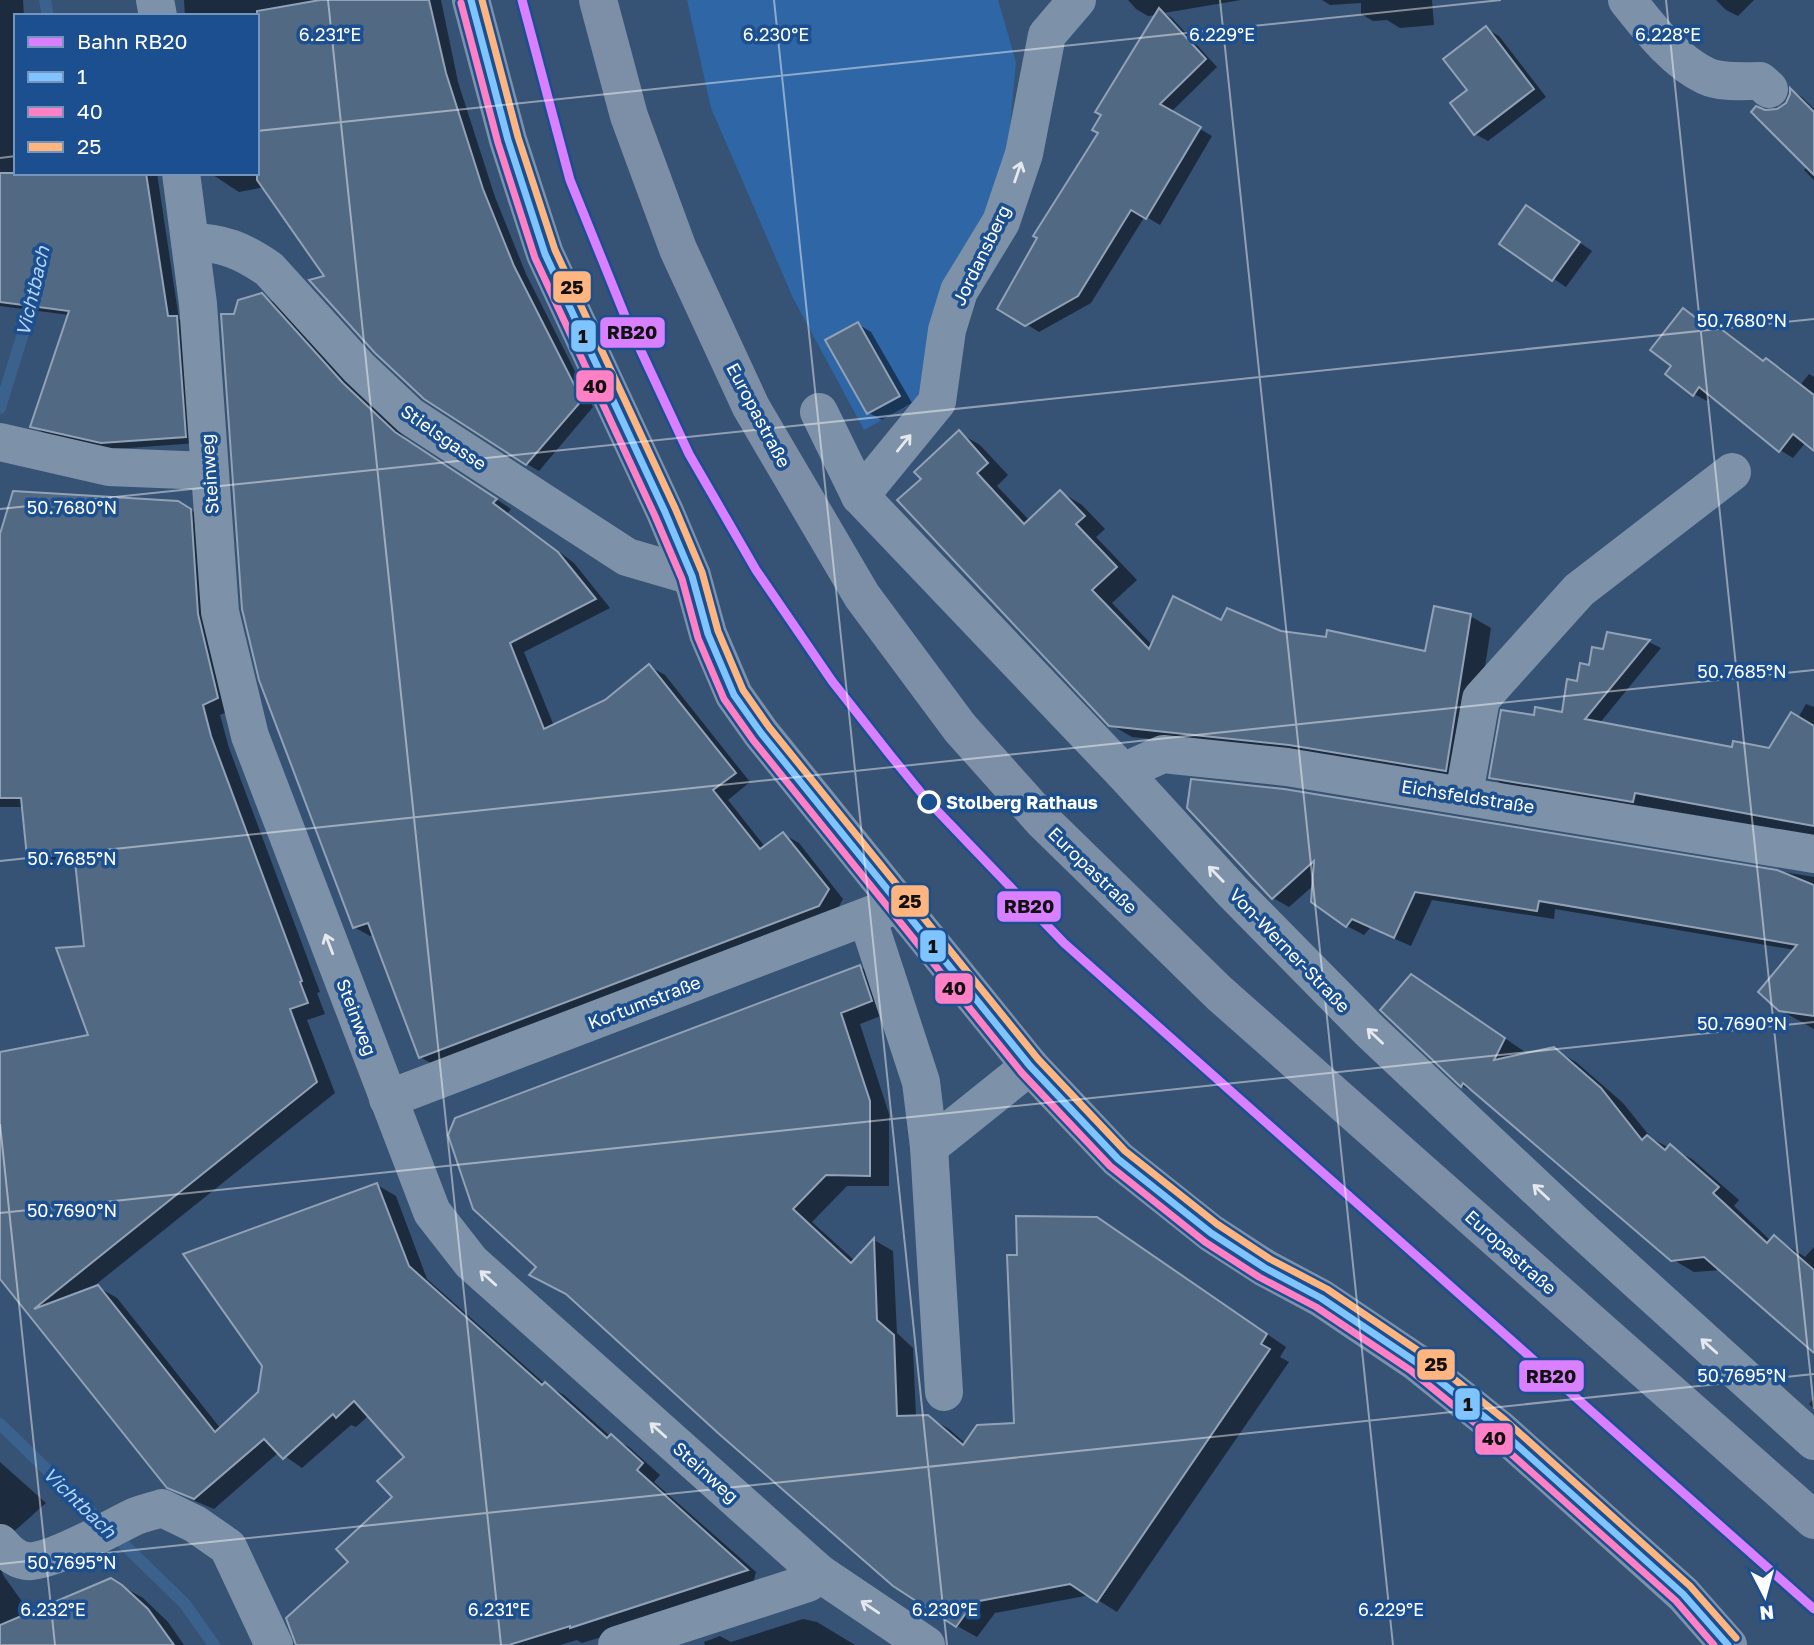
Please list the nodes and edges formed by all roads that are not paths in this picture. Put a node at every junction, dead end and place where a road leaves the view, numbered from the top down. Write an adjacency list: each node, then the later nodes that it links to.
1 (471, 0): 13 (street)
2 (598, 0): 23 (main road, Europastraße)
3 (1077, 0): 12 (street, Jordansberg, one-way to 3)
4 (1628, 0): 5 (street)
5 (1769, 89)
6 (181, 175): 7 (street, Steinweg)
7 (190, 242): 10 (street, Steinweg); 13 (street, Stielsgasse)
8 (818, 412): 12 (street, Von-Werner-Straße)
9 (12, 445): 10 (street)
10 (208, 471): 19 (street, Steinweg, one-way to 10)
11 (1732, 472): 15 (street)
12 (860, 496): 14 (street, Von-Werner-Straße)
13 (692, 576): 17 (street)
14 (1123, 772): 15 (street, Eichsfeldstraße); 22 (street, Von-Werner-Straße, one-way to 14)
15 (1464, 794): 16 (street, Eichsfeldstraße)
16 (1814, 854)
17 (883, 911): 18 (street); 19 (street, Kortumstraße); 20 (street)
18 (1030, 1066): 20 (street); 29 (street)
19 (388, 1099): 25 (street, Steinweg, one-way to 19)
20 (929, 1147): 21 (street)
21 (944, 1392)
22 (1814, 1441)
23 (1814, 1520)
24 (0, 1543): 26 (street)
25 (819, 1573): 27 (street); 28 (street, Steinweg, one-way to 25)
26 (274, 1645)
27 (617, 1645)
28 (926, 1645)
29 (1728, 1645)

